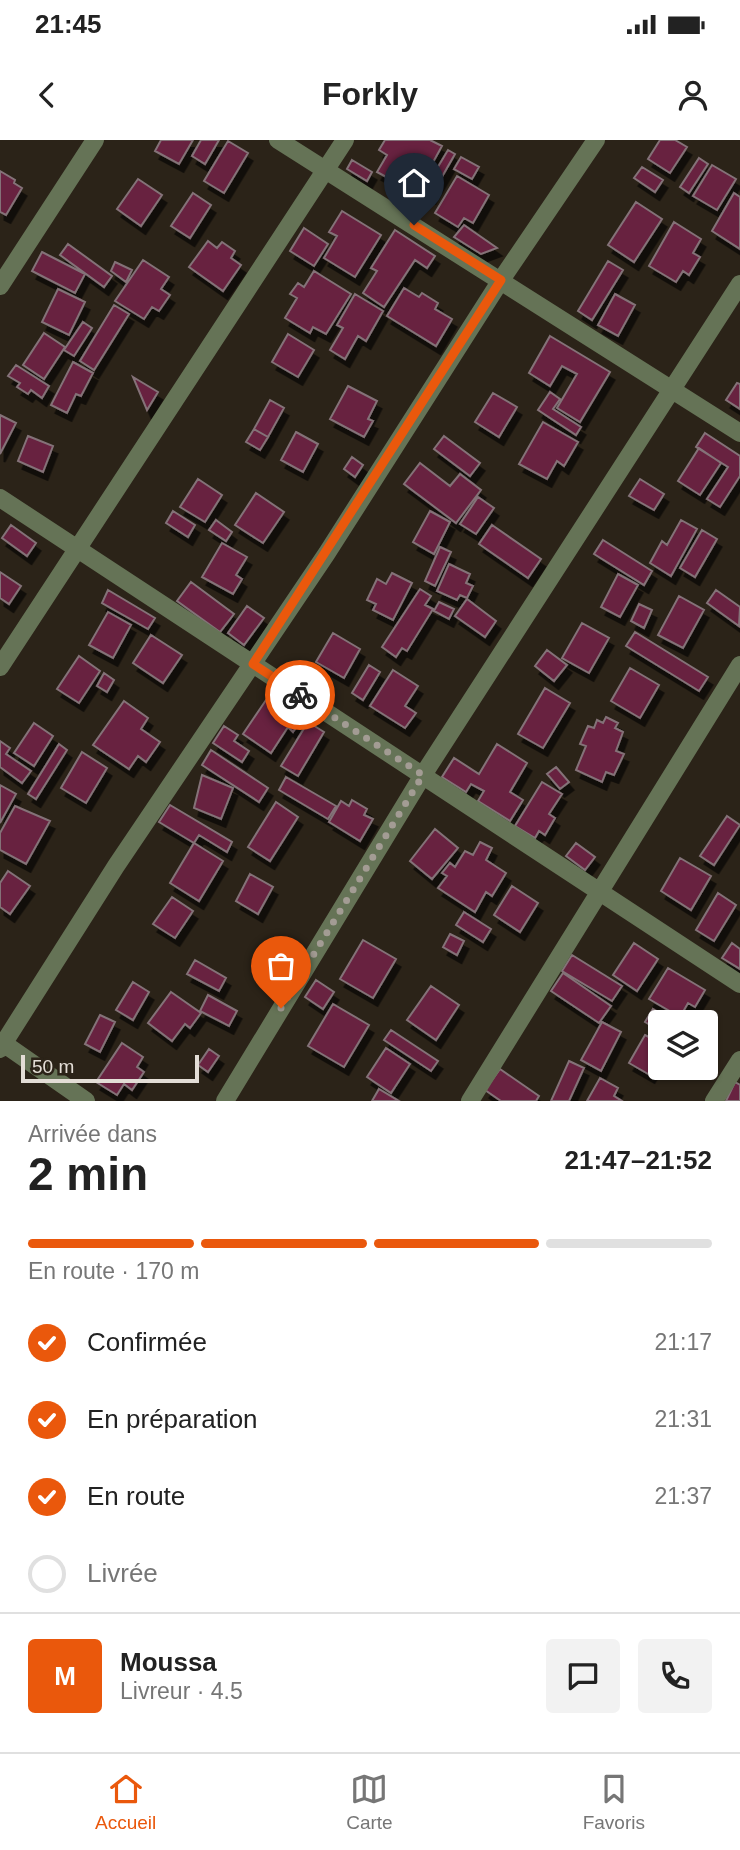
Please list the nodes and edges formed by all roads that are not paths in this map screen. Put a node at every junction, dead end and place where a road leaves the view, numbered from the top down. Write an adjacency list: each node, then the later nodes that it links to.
1 (95, 140): 8 (street)
2 (278, 140): 5 (street)
3 (345, 140): 5 (street)
4 (596, 140): 6 (street)
5 (326, 170): 6 (street); 12 (street)
6 (501, 280): 9 (street); 13 (street)
7 (740, 284): 9 (street)
8 (0, 286)
9 (673, 390): 10 (street); 16 (street)
10 (740, 433)
11 (0, 498): 12 (street)
12 (76, 547): 13 (street); 15 (street)
13 (253, 664): 16 (street); 19 (street)
14 (740, 665): 17 (street)
15 (0, 667)
16 (423, 775): 17 (street); 22 (street)
17 (598, 892): 18 (street); 23 (street)
18 (740, 984)
19 (1, 1044): 21 (street)
20 (740, 1060): 24 (street)
21 (86, 1101)
22 (225, 1101)
23 (470, 1101)
24 (714, 1101)

